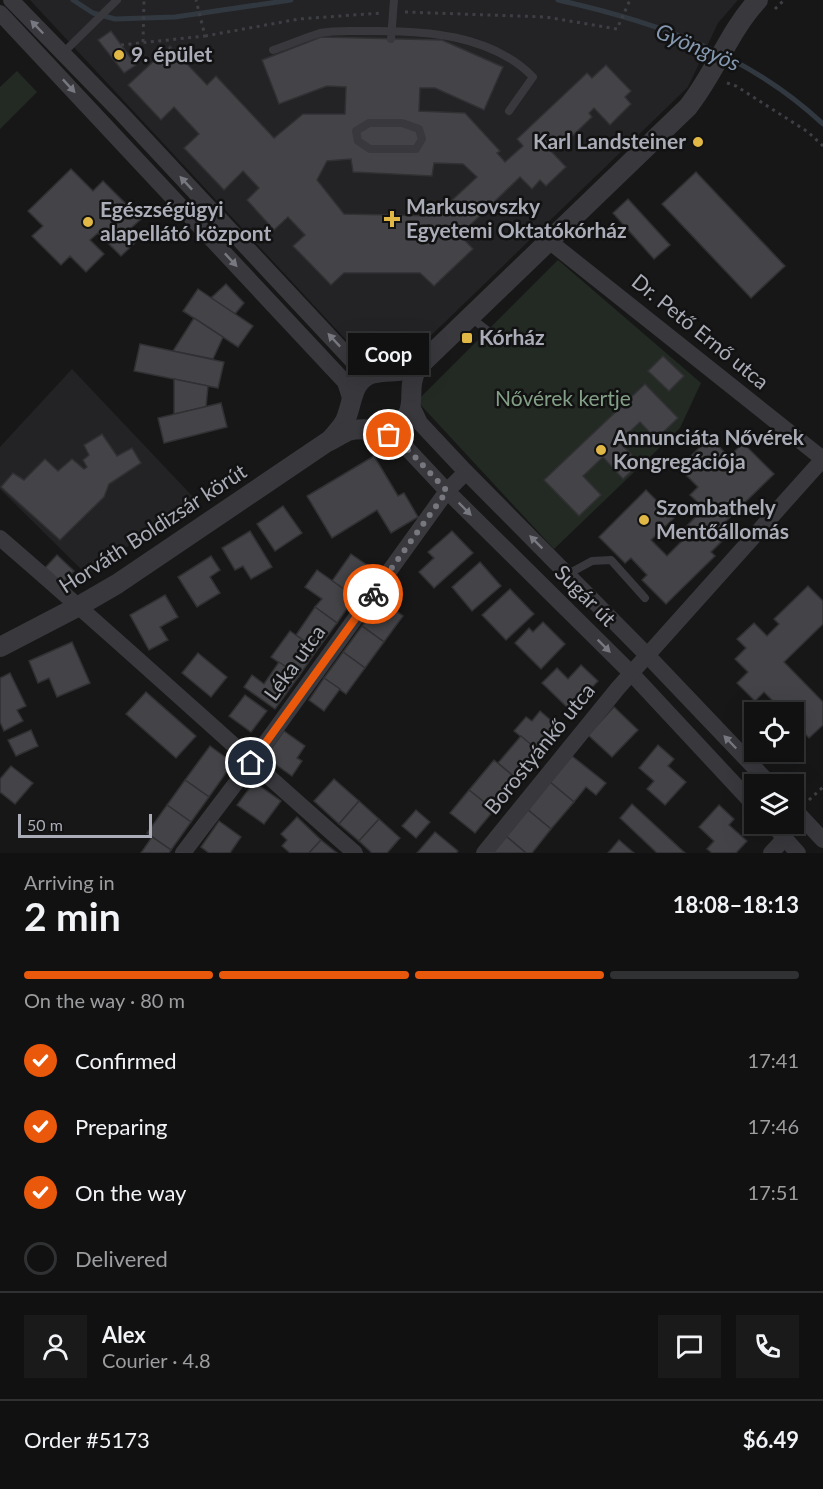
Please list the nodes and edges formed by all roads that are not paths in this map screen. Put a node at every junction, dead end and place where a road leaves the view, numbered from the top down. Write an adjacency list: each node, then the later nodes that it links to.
1 (11, 0): 8 (street, one-way to 1)
2 (117, 0): 8 (lane)
3 (394, 0): 6 (lane)
4 (758, 0): 14 (street)
5 (0, 13): 9 (street)
6 (392, 35): 7 (lane); 10 (lane)
7 (273, 50)
8 (63, 53): 9 (street); 11 (street)
9 (49, 66): 13 (street, one-way to 13)
10 (509, 111)
11 (121, 113): 13 (street); 18 (street, one-way to 11)
12 (388, 123): 12 (lane)
13 (107, 127): 20 (street, one-way to 20)
14 (549, 240): 15 (street); 23 (street, Dr. Pető Ernő utca)
15 (470, 317): 16 (lane); 17 (street)
16 (488, 331)
17 (417, 368): 18 (street); 19 (street)
18 (384, 373): 19 (street); 20 (street)
19 (411, 398): 21 (street); 24 (street, Sugár út)
20 (352, 404): 21 (street); 22 (street)
21 (375, 431): 22 (street); 25 (street, Sugár út)
22 (327, 442): 29 (street, Horváth Boldizsár körút)
23 (823, 459): 31 (street, Borostyánkő utca)
24 (466, 472): 25 (street, Léka utca); 27 (street, Sugár út, one-way to 24)
25 (447, 491): 32 (street, Sugár út, one-way to 32); 33 (street, Léka utca)
26 (0, 538): 29 (street)
27 (568, 574): 28 (lane); 31 (street, Sugár út)
28 (645, 598)
29 (79, 606): 30 (street, Horváth Boldizsár körút); 33 (street)
30 (0, 647)
31 (647, 655): 32 (street, Borostyánkő utca); 34 (street, Sugár út, one-way to 31)
32 (632, 674): 35 (street, Sugár út); 42 (street, Borostyánkő utca)
33 (251, 763): 40 (street, Léka utca); 41 (street)
34 (760, 774)
35 (744, 794)
36 (804, 820): 39 (street)
37 (781, 834): 38 (street)
38 (785, 838): 43 (street); 44 (street)
39 (823, 840)
40 (183, 853)
41 (355, 853)
42 (484, 853)
43 (771, 853)
44 (798, 853)

